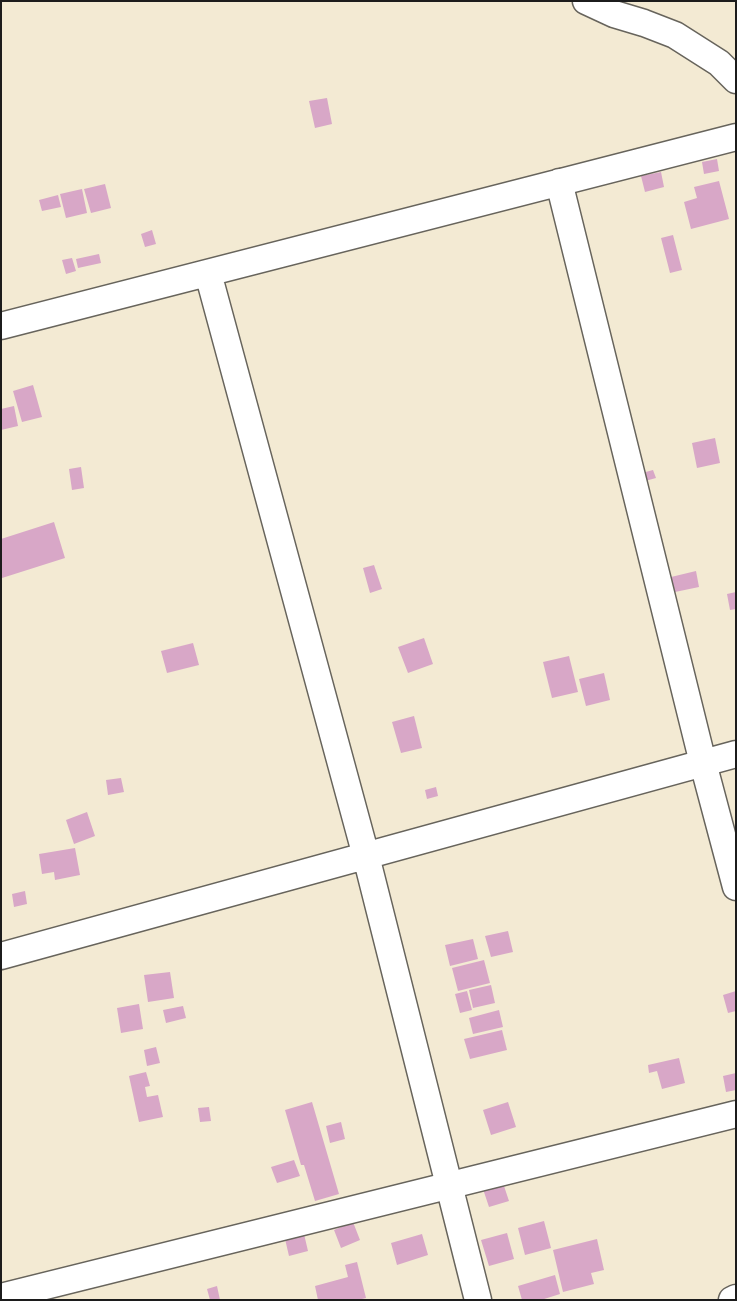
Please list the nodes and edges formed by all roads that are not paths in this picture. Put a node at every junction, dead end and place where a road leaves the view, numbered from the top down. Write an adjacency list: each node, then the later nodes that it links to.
1 (586, 1): 2 (street)
2 (736, 80)
3 (736, 136): 4 (street)
4 (559, 182): 5 (street); 8 (street)
5 (208, 273): 6 (street); 9 (street)
6 (1, 326)
7 (736, 754): 8 (street)
8 (703, 763): 9 (street); 10 (street)
9 (366, 856): 11 (street); 13 (street)
10 (736, 888)
11 (1, 956)
12 (736, 1114): 13 (street)
13 (449, 1185): 14 (street); 16 (street)
14 (1, 1297)
15 (736, 1298): 17 (street)
16 (478, 1300)
17 (732, 1300)

